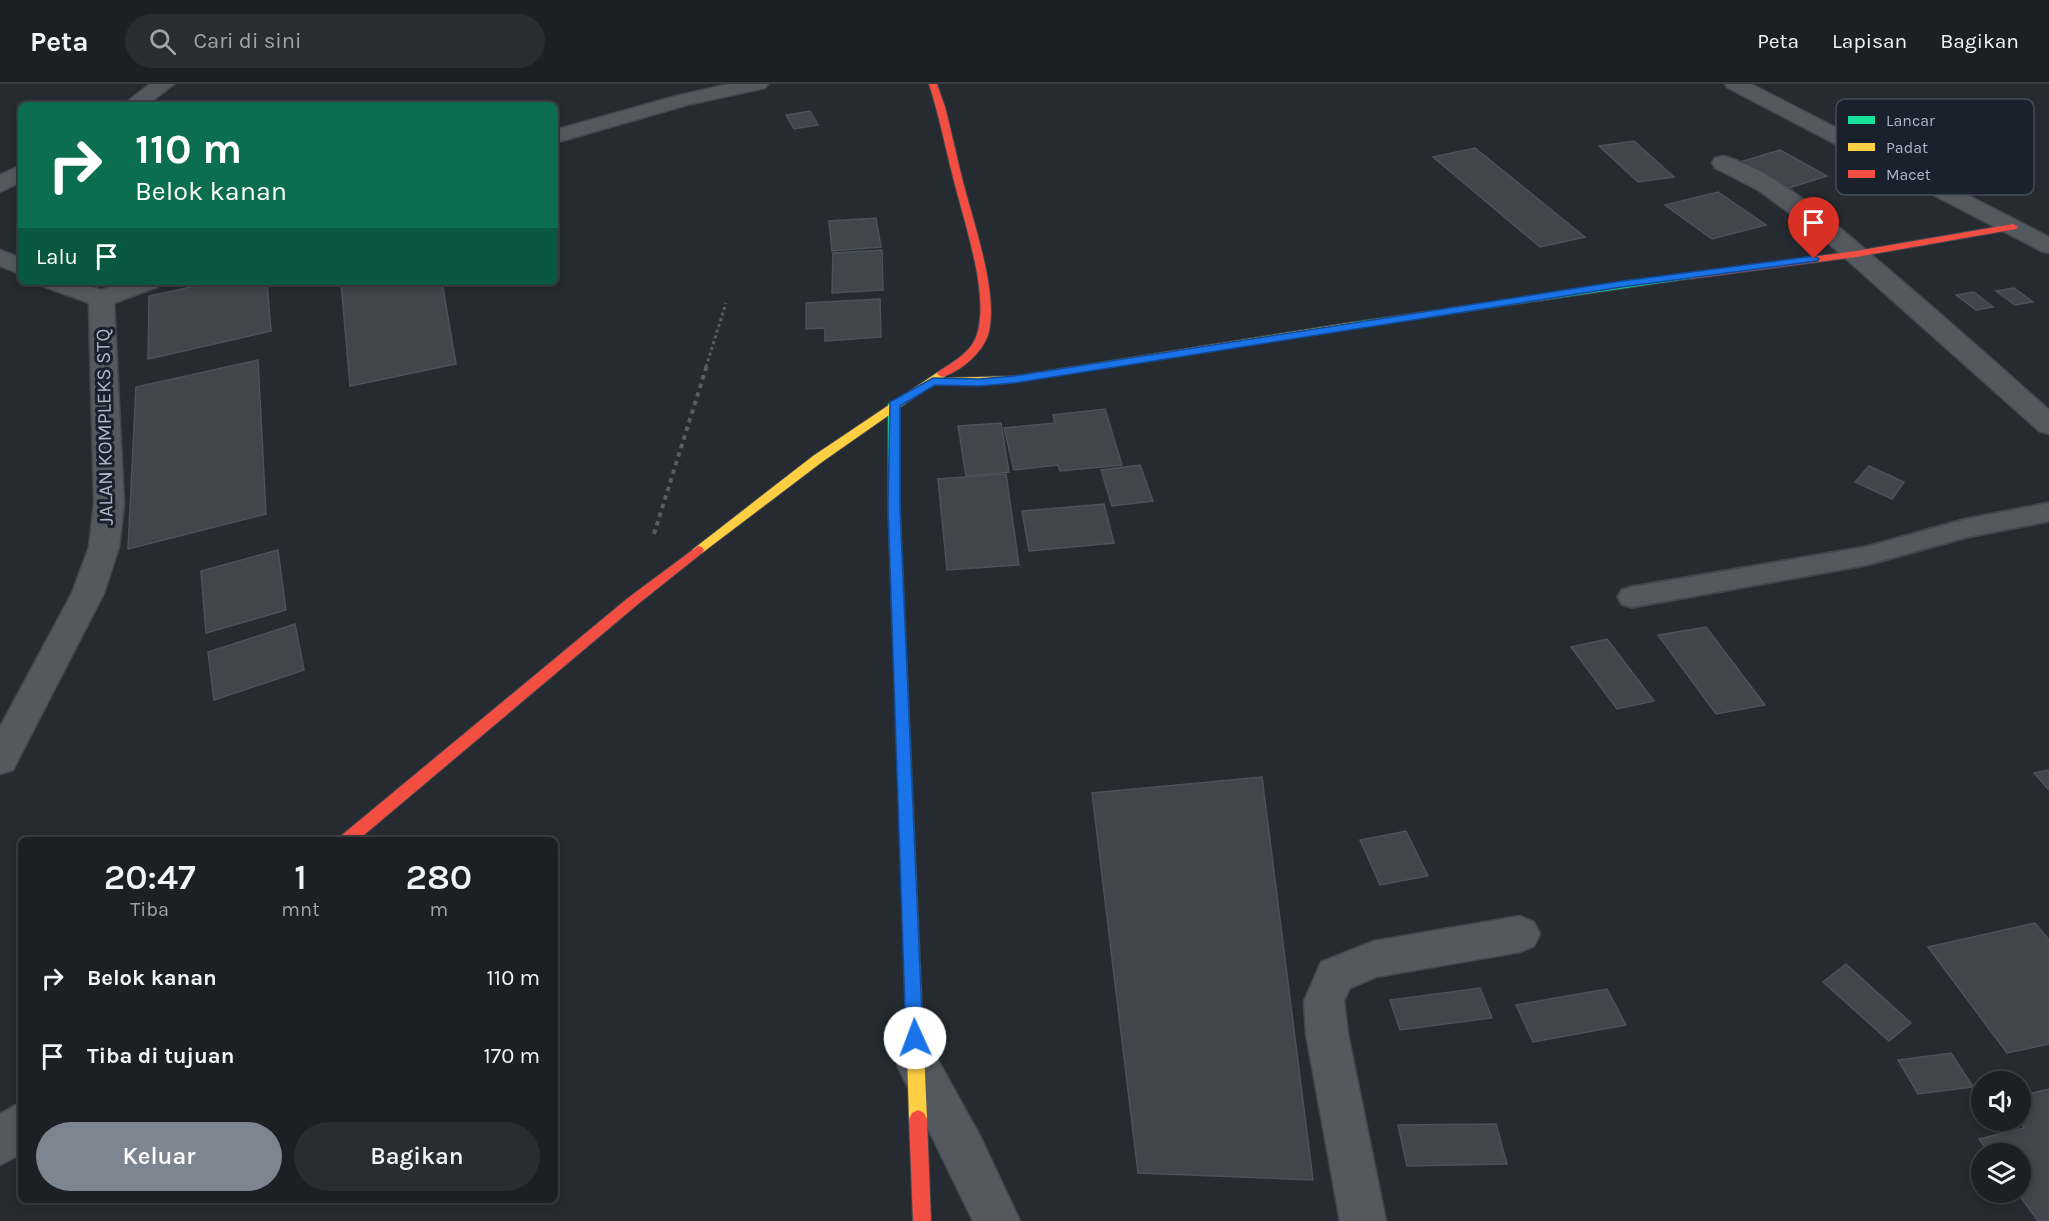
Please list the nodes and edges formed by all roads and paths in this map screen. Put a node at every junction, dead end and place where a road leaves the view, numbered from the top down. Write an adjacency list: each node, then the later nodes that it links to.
1 (164, 84): 5 (street)
2 (758, 84): 6 (street)
3 (933, 84): 21 (street)
4 (1735, 84): 7 (street)
5 (137, 102)
6 (558, 136)
7 (1836, 136)
8 (1723, 163): 14 (street)
9 (18, 174): 10 (street)
10 (0, 185)
11 (1951, 195): 12 (street)
12 (2013, 227): 13 (street); 14 (street)
13 (2049, 246)
14 (1856, 254): 21 (street); 23 (street)
15 (0, 257): 16 (street)
16 (18, 266)
17 (62, 285): 19 (street)
18 (140, 285): 19 (street)
19 (101, 299): 27 (street, JALAN KOMPLEKS STQ)
20 (726, 303): 25 (path)
21 (933, 382): 22 (street)
22 (894, 404): 28 (street); 30 (street)
23 (2049, 425)
24 (2049, 512): 26 (lane)
25 (654, 534)
26 (1632, 597)
27 (0, 760)
28 (351, 837)
29 (1520, 934): 35 (street)
30 (916, 1061): 33 (street); 34 (street)
31 (18, 1127): 32 (street)
32 (0, 1143)
33 (922, 1221)
34 (997, 1221)
35 (1363, 1221)

